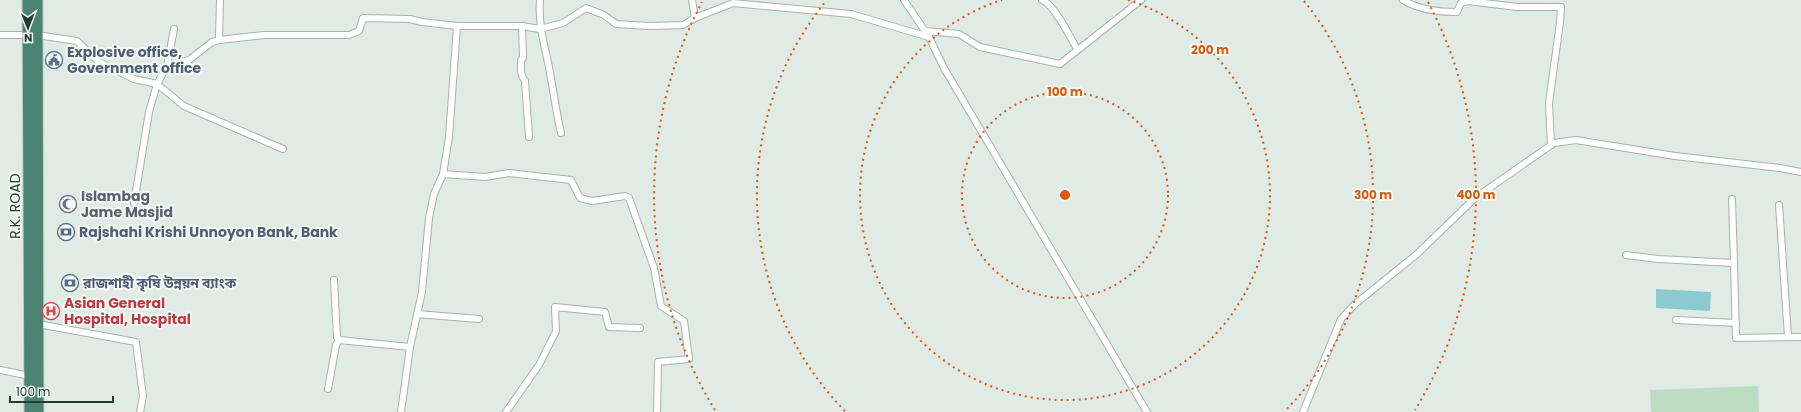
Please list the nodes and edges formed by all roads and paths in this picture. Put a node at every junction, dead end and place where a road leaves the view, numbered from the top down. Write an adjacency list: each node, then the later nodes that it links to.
1 (28, 0): 17 (highway, R.K. ROAD)
2 (37, 0): 17 (highway, R.K. ROAD)
3 (220, 0): 19 (street)
4 (540, 0): 14 (street)
5 (692, 0): 10 (street)
6 (904, 0): 15 (street)
7 (1042, 0): 20 (street)
8 (1141, 0): 20 (street)
9 (1404, 0): 25 (street)
10 (695, 18): 14 (street); 18 (street)
11 (457, 26): 12 (street); 19 (street); 28 (street)
12 (522, 26): 14 (street); 24 (street)
13 (174, 29): 21 (street)
14 (540, 29): 23 (street)
15 (925, 31): 18 (street); 20 (street)
16 (0, 35): 17 (street)
17 (32, 35): 22 (street); 39 (highway, R.K. ROAD); 46 (highway, R.K. ROAD)
18 (929, 37): 54 (street)
19 (219, 40): 21 (street)
20 (1077, 49)
21 (167, 66): 22 (street)
22 (157, 84): 26 (street); 30 (street)
23 (561, 133)
24 (529, 137)
25 (1551, 145): 27 (street); 55 (street)
26 (283, 150)
27 (1801, 172)
28 (443, 174): 35 (street); 53 (street)
29 (1732, 199): 33 (street)
30 (134, 203)
31 (1779, 205): 41 (street)
32 (1626, 255): 33 (street)
33 (1734, 263): 38 (street)
34 (334, 280): 43 (street)
35 (417, 314): 36 (street); 44 (street)
36 (479, 319)
37 (1676, 320): 38 (street)
38 (1736, 323): 41 (street)
39 (38, 324): 49 (highway, R.K. ROAD); 50 (street)
40 (640, 328): 52 (street)
41 (1788, 336): 42 (street)
42 (1801, 336)
43 (339, 340): 44 (street); 47 (street)
44 (410, 347): 51 (street)
45 (0, 370): 46 (street)
46 (30, 376): 48 (highway, R.K. ROAD)
47 (328, 390)
48 (30, 412)
49 (38, 412)
50 (140, 412)
51 (402, 412)
52 (506, 412)
53 (657, 412)
54 (1147, 412)
55 (1303, 412)

